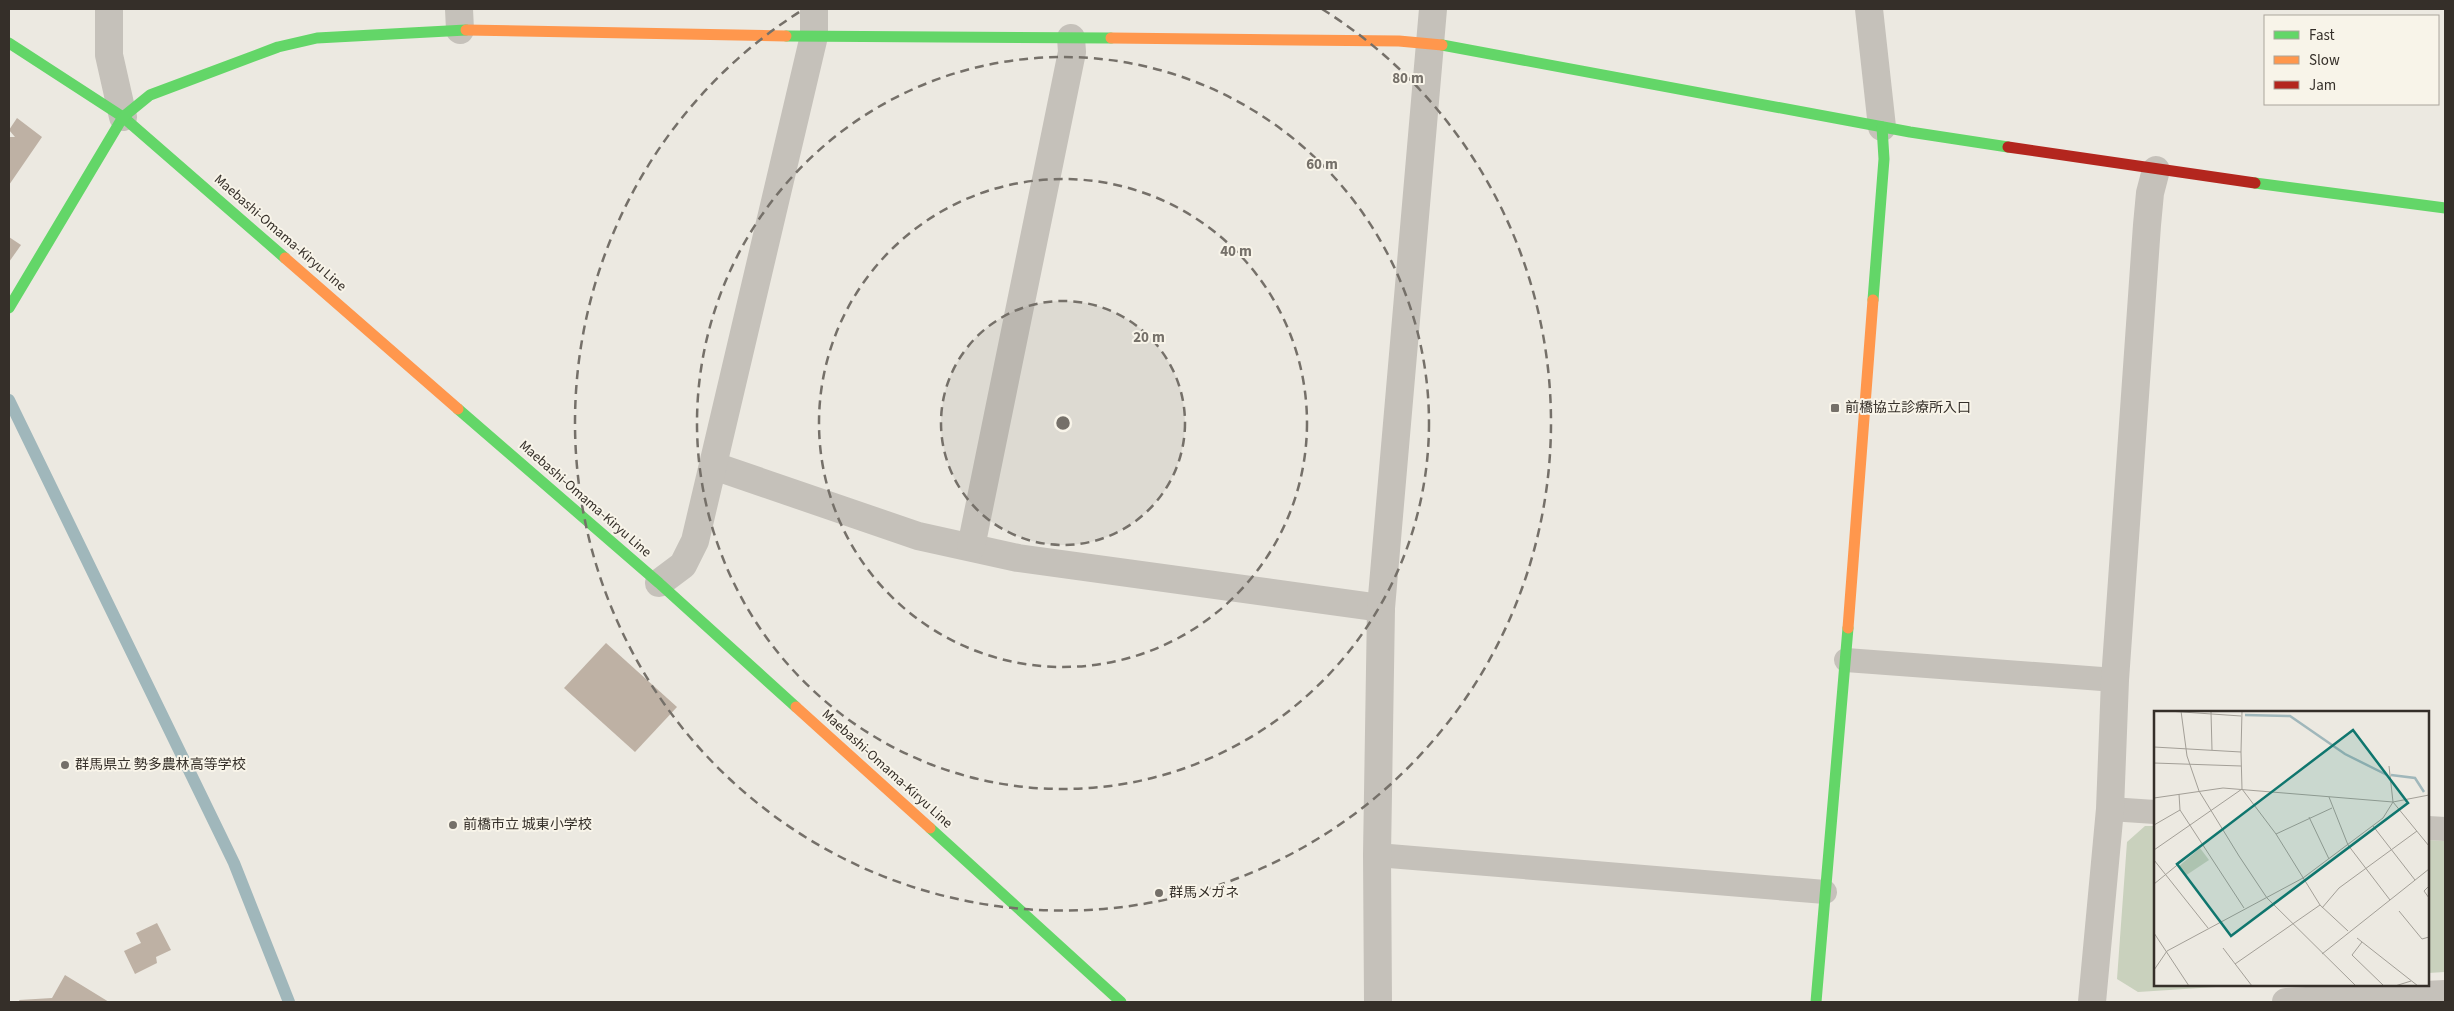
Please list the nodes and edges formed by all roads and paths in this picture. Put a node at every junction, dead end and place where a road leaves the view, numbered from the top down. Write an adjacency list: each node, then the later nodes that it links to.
1 (109, 9): 10 (street)
2 (814, 9): 6 (street)
3 (1433, 9): 9 (street)
4 (1869, 9): 11 (street)
5 (460, 19): 6 (street); 10 (street)
6 (814, 36): 7 (street); 15 (street)
7 (1071, 38): 9 (street); 16 (street)
8 (9, 43): 10 (street, Maebashi-Omama-Kiryu Line)
9 (1430, 44): 11 (street); 18 (street)
10 (124, 117): 14 (street); 17 (street, Maebashi-Omama-Kiryu Line)
11 (1882, 127): 12 (street); 19 (street)
12 (2156, 170): 13 (street); 20 (street)
13 (2445, 208)
14 (9, 308)
15 (714, 466): 16 (street); 17 (street)
16 (970, 548): 18 (street)
17 (659, 583): 28 (street, Maebashi-Omama-Kiryu Line)
18 (1381, 608): 25 (street)
19 (1846, 660): 20 (lane); 26 (street)
20 (2115, 680): 21 (street)
21 (2110, 809): 22 (lane); 31 (street)
22 (2154, 812)
23 (2429, 828): 24 (lane)
24 (2445, 828)
25 (1377, 855): 26 (lane); 29 (street)
26 (1825, 892): 30 (street)
27 (2445, 994): 32 (street)
28 (1121, 1002)
29 (1378, 1002)
30 (1816, 1002)
31 (2092, 1002)
32 (2286, 1002)

